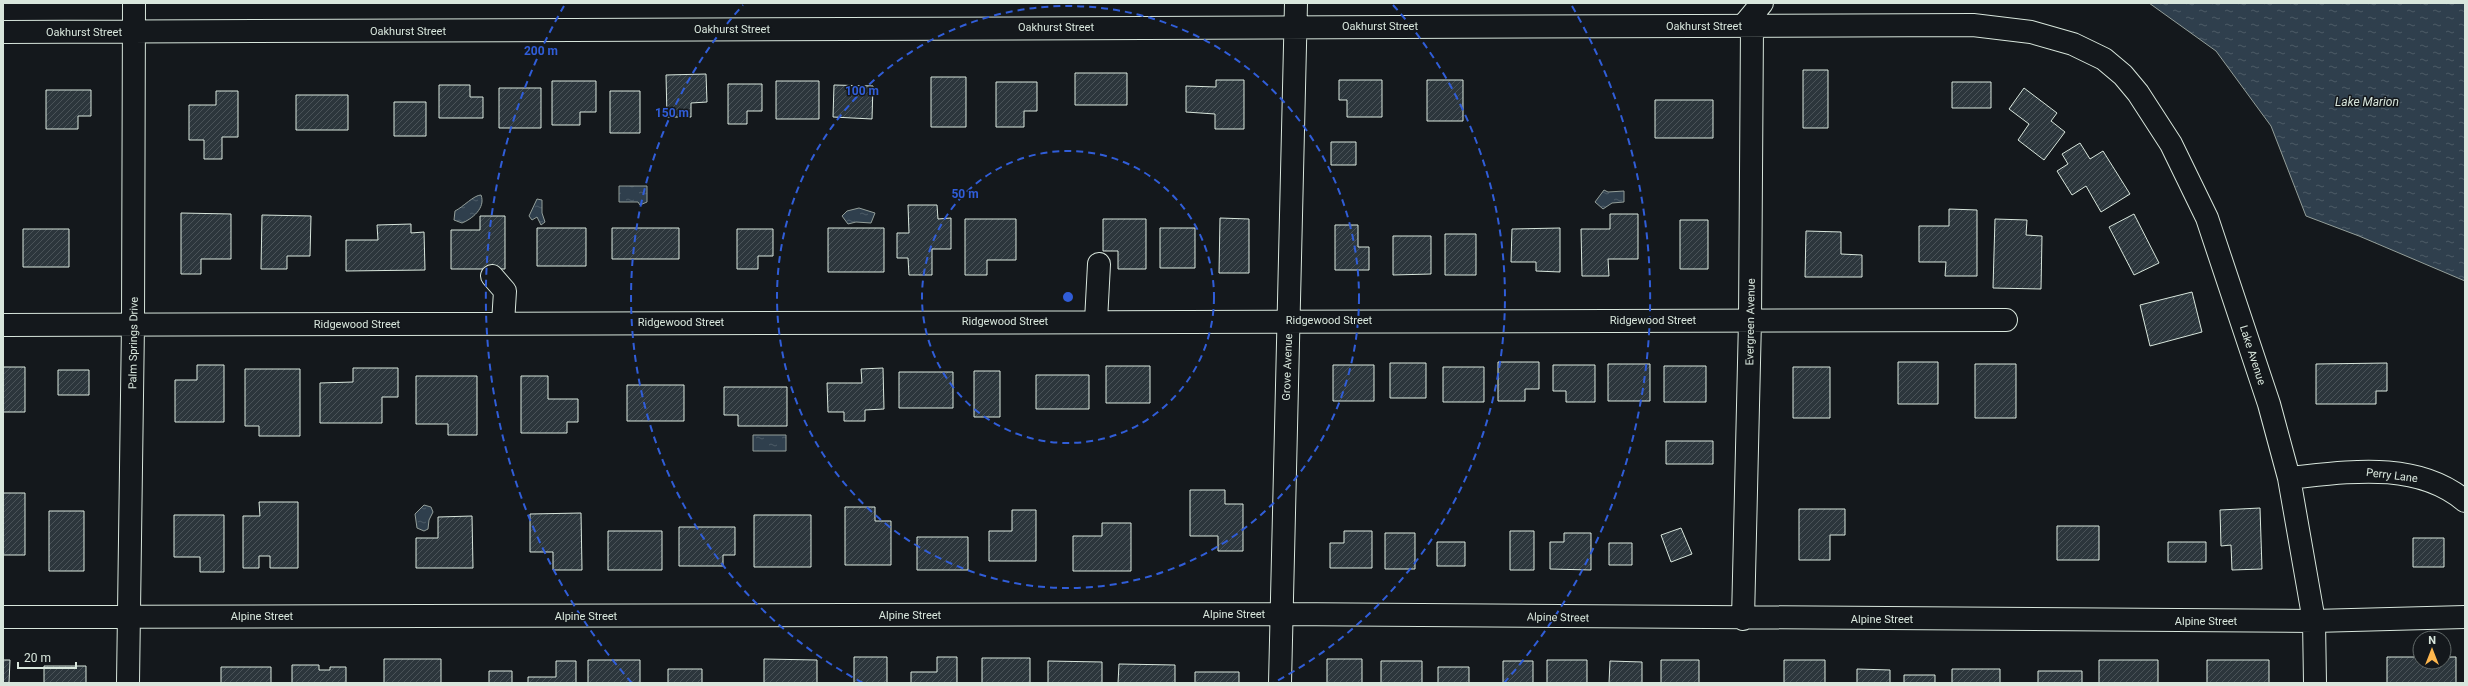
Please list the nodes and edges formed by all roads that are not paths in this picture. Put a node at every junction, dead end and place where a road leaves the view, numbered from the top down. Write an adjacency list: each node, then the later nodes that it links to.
1 (134, 3): 7 (street, Palm Springs Drive)
2 (1296, 3): 4 (street, Grove Avenue)
3 (1762, 3): 5 (street)
4 (1295, 26): 5 (street, Oakhurst Street); 7 (street, Oakhurst Street); 11 (street, Grove Avenue)
5 (1747, 26): 8 (street, Oakhurst Street); 12 (street, Evergreen Avenue)
6 (3, 32): 7 (street, Oakhurst Street)
7 (134, 32): 16 (street, Palm Springs Drive)
8 (2104, 59): 18 (street, Lake Avenue)
9 (1099, 264): 14 (street)
10 (492, 276): 15 (street)
11 (1289, 320): 12 (street, Ridgewood Street); 14 (street, Ridgewood Street); 20 (street, Grove Avenue)
12 (1750, 320): 13 (street, Ridgewood Street); 24 (street, Evergreen Avenue)
13 (2006, 320)
14 (1096, 321): 15 (street, Ridgewood Street)
15 (503, 323): 16 (street, Ridgewood Street)
16 (133, 324): 17 (street, Ridgewood Street); 21 (street, Palm Springs Drive)
17 (3, 325)
18 (2289, 478): 19 (street, Perry Lane); 25 (street, Lake Avenue)
19 (2465, 501)
20 (1281, 614): 21 (street, Alpine Street); 24 (street, Alpine Street); 27 (street, Grove Avenue)
21 (129, 616): 22 (street, Alpine Street); 26 (street, Palm Springs Drive)
22 (3, 617)
23 (2465, 617): 25 (street, Alpine Street)
24 (1743, 619): 25 (street, Alpine Street)
25 (2314, 621): 28 (street, Lake Avenue)
26 (128, 683)
27 (1280, 683)
28 (2315, 683)

